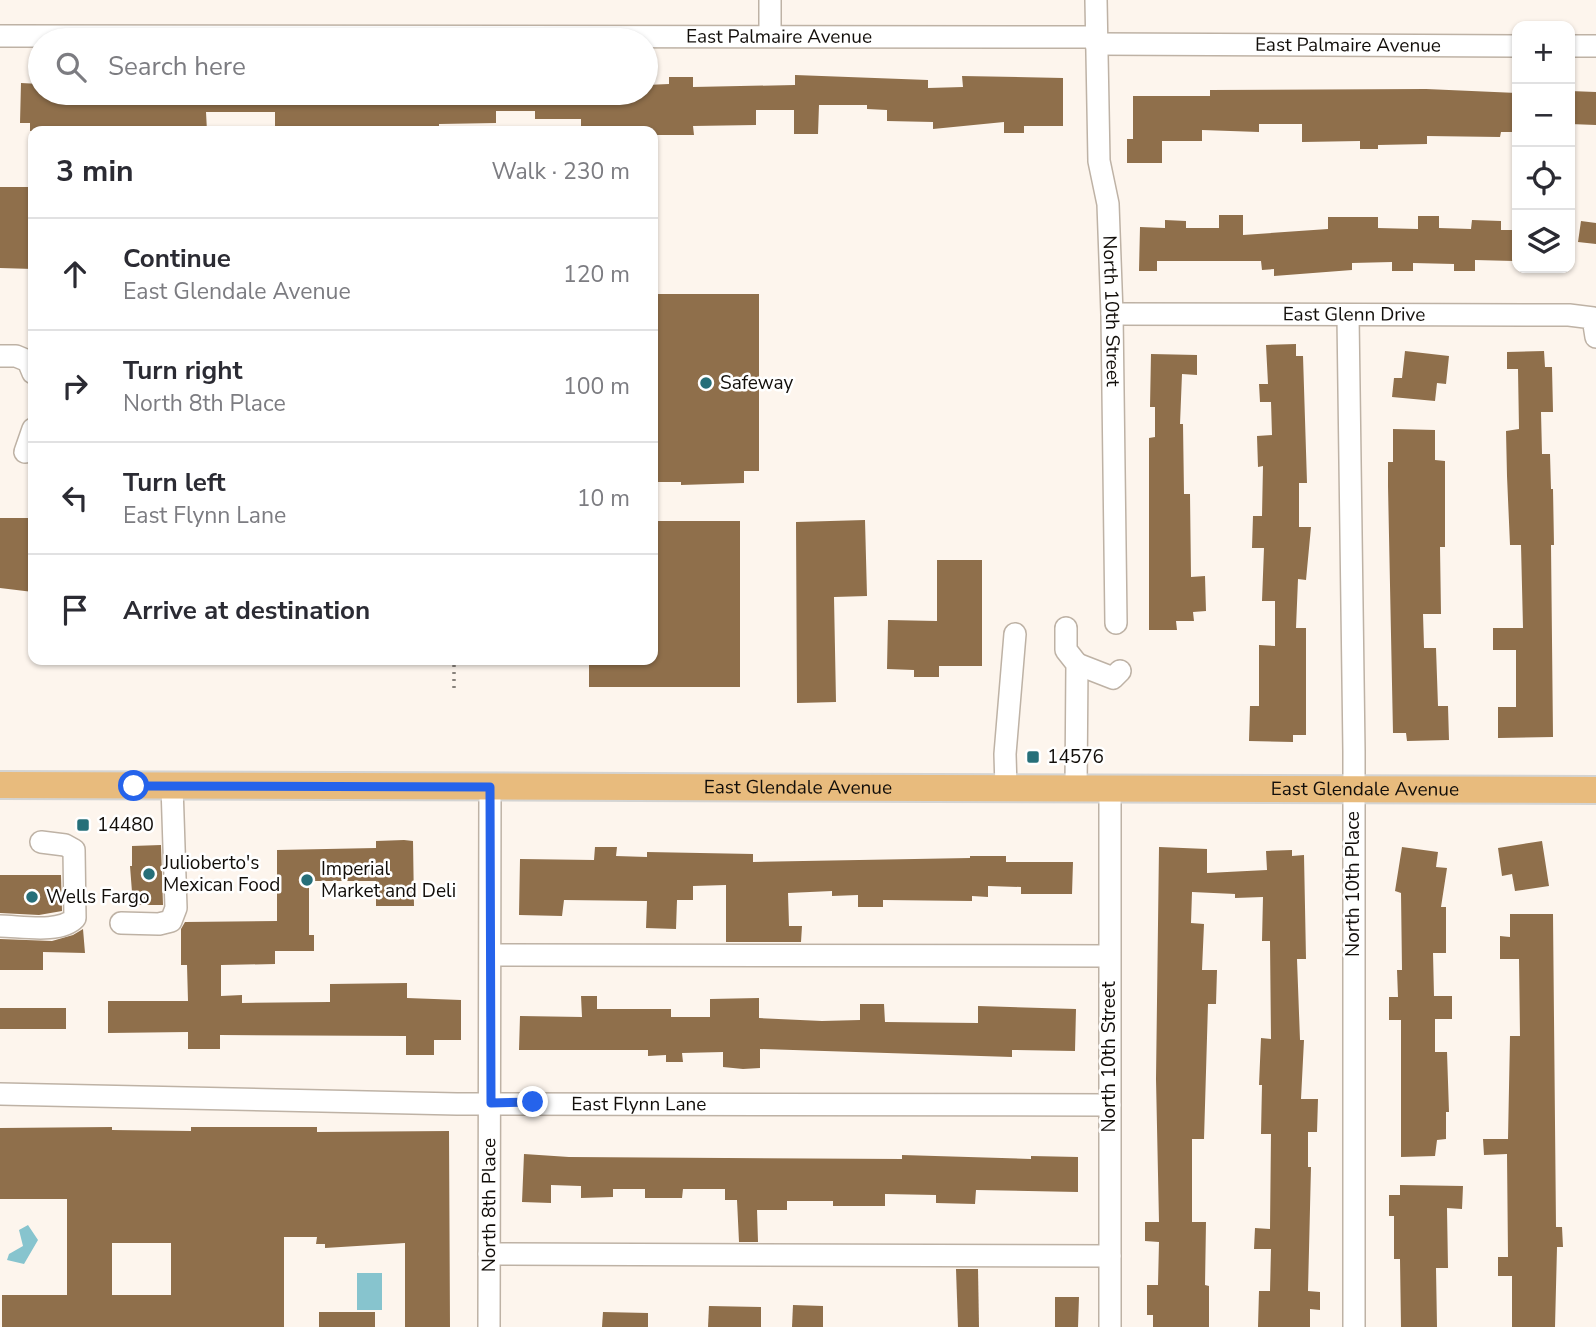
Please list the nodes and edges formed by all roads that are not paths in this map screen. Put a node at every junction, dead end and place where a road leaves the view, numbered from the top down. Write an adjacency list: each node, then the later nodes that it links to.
1 (770, 0): 6 (street)
2 (1096, 0): 7 (street, North 10th Street)
3 (0, 36): 4 (street, East Palmaire Avenue)
4 (28, 36)
5 (658, 36): 6 (street, East Palmaire Avenue)
6 (770, 36): 7 (street, East Palmaire Avenue)
7 (1096, 40): 8 (street, East Palmaire Avenue); 11 (street, North 10th Street)
8 (1512, 46)
9 (1575, 46): 10 (street)
10 (1596, 46)
11 (1112, 314): 12 (street, East Glenn Drive); 18 (street, North 10th Street)
12 (1348, 316): 13 (street, East Glenn Drive); 29 (street, North 10th Place)
13 (1595, 328)
14 (0, 356): 15 (street)
15 (28, 361)
16 (28, 443): 17 (street)
17 (25, 452)
18 (1116, 623)
19 (1066, 628): 21 (street)
20 (1014, 634): 26 (street)
21 (1077, 664): 22 (street); 27 (street)
22 (1120, 671)
23 (0, 785): 24 (main road, East Glendale Avenue)
24 (172, 786): 25 (main road, East Glendale Avenue); 32 (street)
25 (490, 787): 26 (main road, East Glendale Avenue); 34 (street, North 8th Place)
26 (1006, 788): 27 (main road, East Glendale Avenue)
27 (1076, 788): 28 (main road, East Glendale Avenue)
28 (1110, 788): 29 (main road, East Glendale Avenue); 35 (street, North 10th Street)
29 (1353, 789): 30 (main road, East Glendale Avenue); 43 (street, North 10th Place)
30 (1596, 790)
31 (41, 842): 33 (street)
32 (121, 923)
33 (0, 926)
34 (491, 955): 35 (street); 37 (street, North 8th Place)
35 (1109, 956): 38 (street, North 10th Street)
36 (0, 1094): 37 (street, East Flynn Lane)
37 (491, 1103): 38 (street, East Flynn Lane); 39 (street, North 8th Place)
38 (1110, 1105): 40 (street, North 10th Street)
39 (489, 1254): 40 (street); 41 (street, North 8th Place)
40 (1110, 1256): 42 (street, North 10th Street)
41 (489, 1327)
42 (1110, 1327)
43 (1354, 1327)

